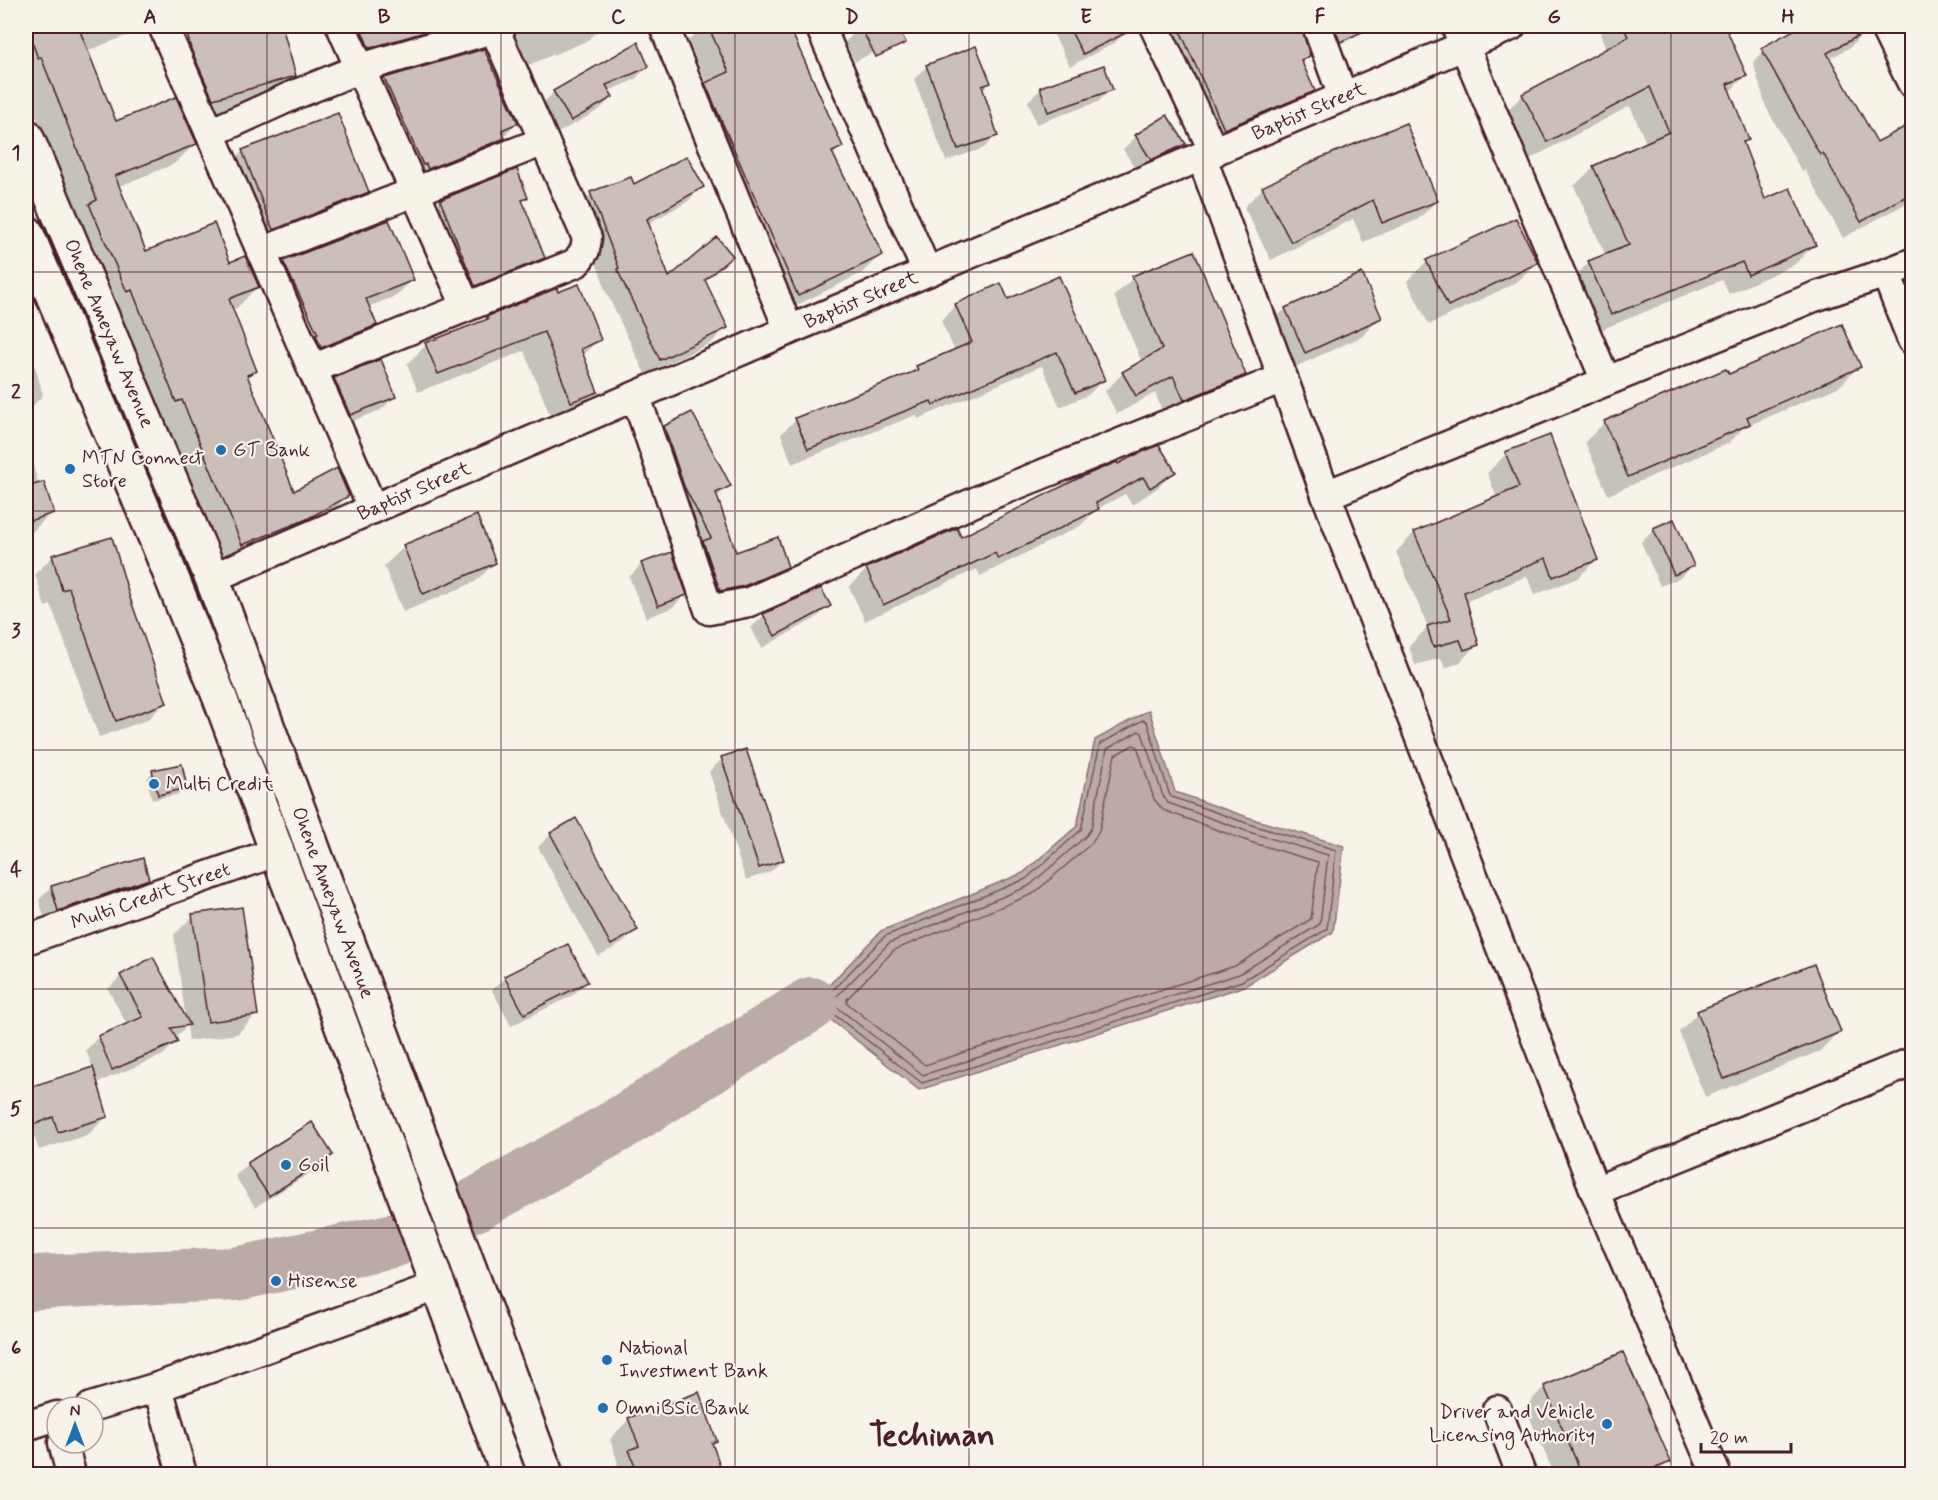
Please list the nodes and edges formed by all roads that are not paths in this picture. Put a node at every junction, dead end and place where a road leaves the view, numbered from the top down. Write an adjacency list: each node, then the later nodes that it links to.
1 (163, 26): 14 (street)
2 (341, 26): 11 (street)
3 (496, 26): 11 (street); 16 (street)
4 (664, 26): 25 (street)
5 (820, 26): 22 (street)
6 (1154, 26): 17 (street)
7 (1317, 26): 13 (street)
8 (1511, 26): 10 (street, Baptist Street)
9 (1884, 26): 12 (street)
10 (1459, 36): 13 (street, Baptist Street); 29 (street)
11 (362, 68): 14 (street); 18 (street)
12 (1912, 84)
13 (1343, 97): 17 (street, Baptist Street)
14 (210, 133): 20 (street)
15 (26, 136): 33 (highway, Ohene Ameyaw Avenue)
16 (544, 141): 18 (street); 24 (street)
17 (1208, 155): 22 (street, Baptist Street); 28 (street)
18 (416, 191): 20 (street); 24 (street)
19 (26, 232): 34 (highway, Ohene Ameyaw Avenue)
20 (261, 252): 27 (street)
21 (1912, 263): 23 (street)
22 (927, 272): 25 (street, Baptist Street)
23 (1886, 273): 26 (street); 29 (street)
24 (466, 306): 27 (street)
25 (789, 330): 30 (street, Baptist Street)
26 (1912, 340)
27 (312, 369): 32 (street)
28 (1283, 378): 30 (street); 31 (street)
29 (1606, 381): 31 (street)
30 (636, 397): 32 (street, Baptist Street)
31 (1326, 495): 41 (street)
32 (373, 509): 33 (street, Baptist Street)
33 (212, 578): 36 (highway, Ohene Ameyaw Avenue)
34 (276, 852): 35 (street, Multi Credit Street); 37 (highway, Ohene Ameyaw Avenue)
35 (26, 940)
36 (372, 1008): 37 (highway); 39 (highway, Ohene Ameyaw Avenue)
37 (339, 1019): 40 (highway, Ohene Ameyaw Avenue)
38 (1912, 1062): 41 (street)
39 (428, 1159): 40 (highway); 43 (highway, Ohene Ameyaw Avenue)
40 (394, 1170): 42 (highway, Ohene Ameyaw Avenue)
41 (1595, 1191): 56 (street)
42 (437, 1286): 44 (highway, Ohene Ameyaw Avenue); 45 (street)
43 (508, 1375): 44 (highway); 54 (highway, Ohene Ameyaw Avenue)
44 (474, 1385): 53 (highway, Ohene Ameyaw Avenue)
45 (158, 1387): 46 (street); 52 (street)
46 (105, 1403)
47 (1497, 1410): 55 (street)
48 (45, 1420): 49 (street)
49 (26, 1426)
50 (66, 1455): 51 (street)
51 (71, 1474)
52 (182, 1474)
53 (508, 1474)
54 (546, 1474)
55 (1521, 1474)
56 (1716, 1474)

